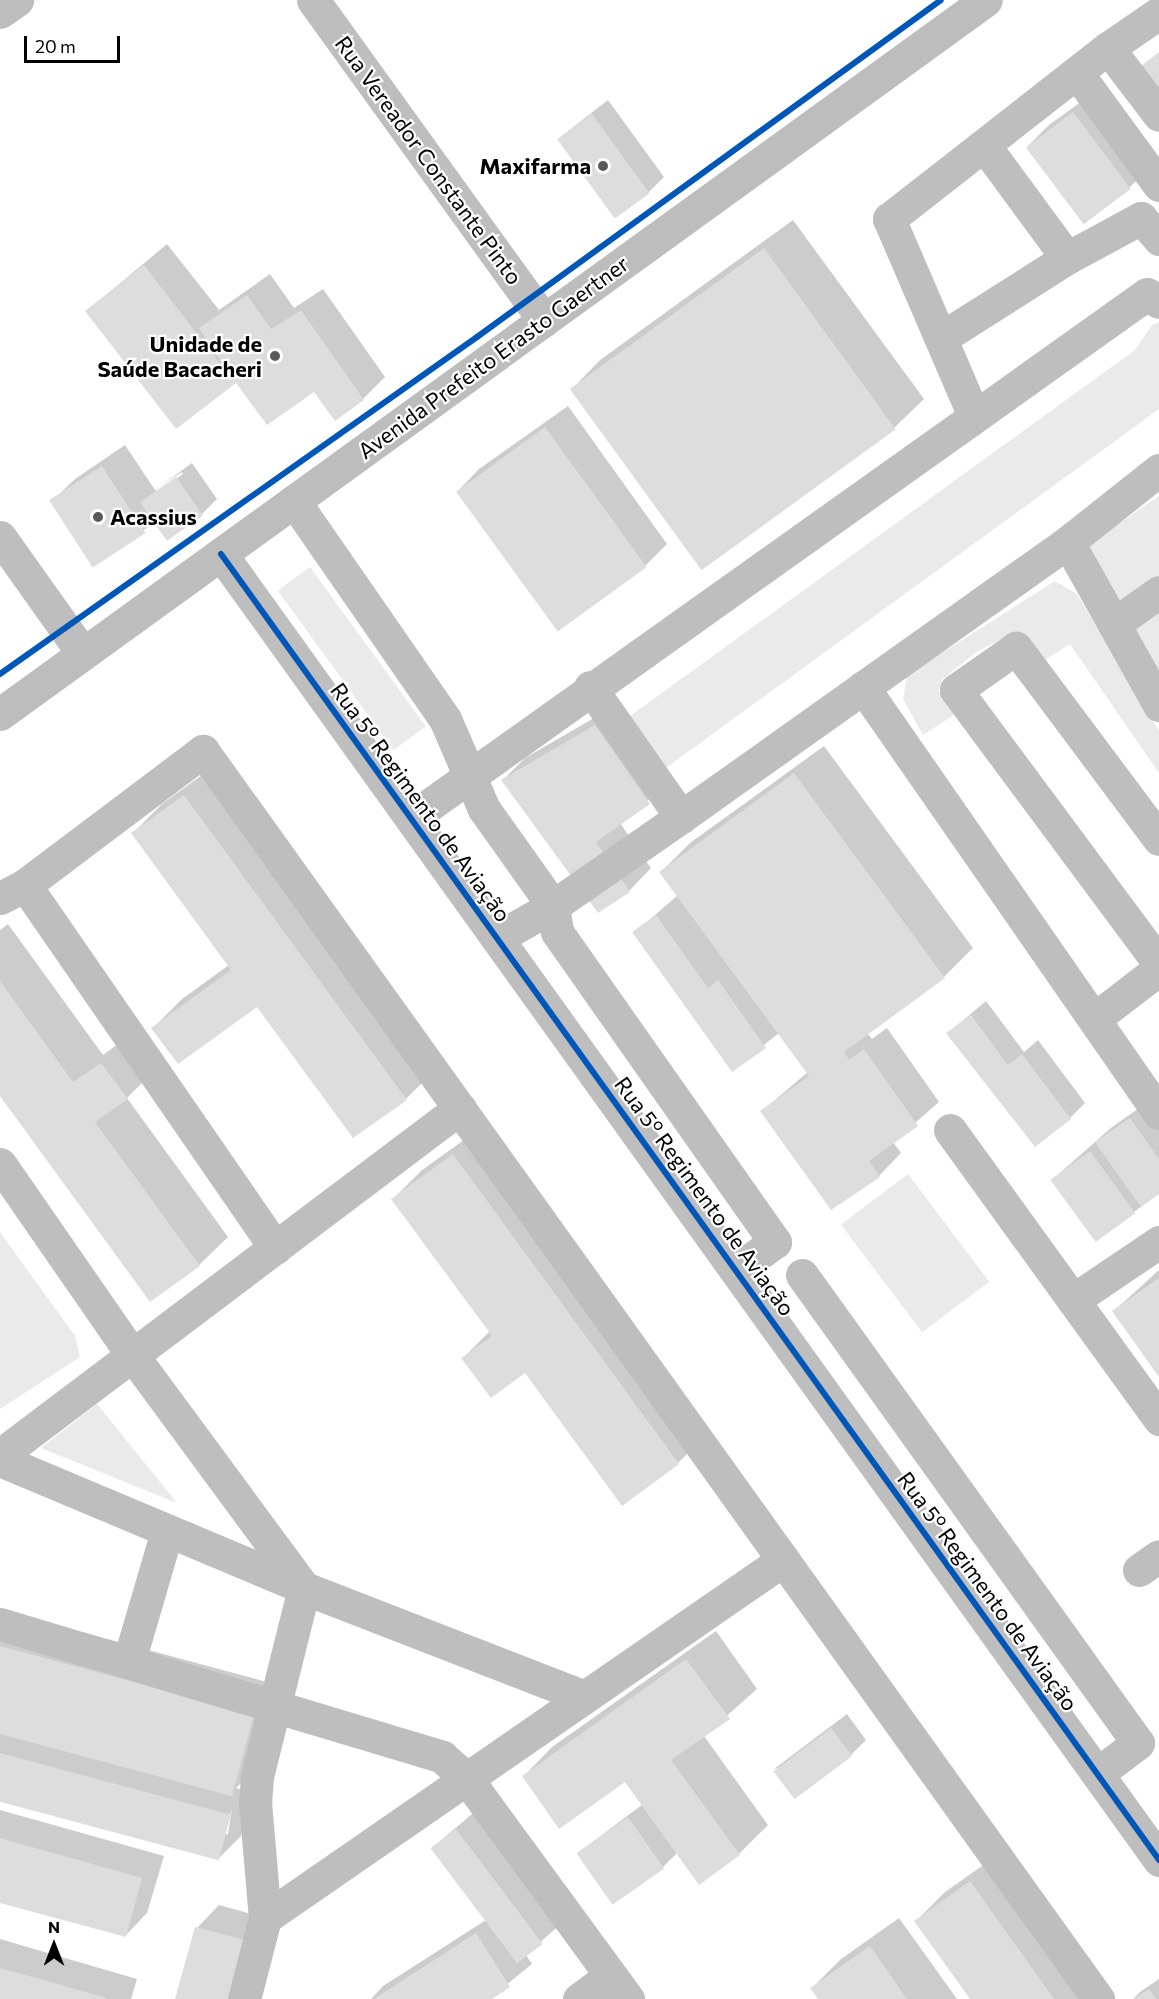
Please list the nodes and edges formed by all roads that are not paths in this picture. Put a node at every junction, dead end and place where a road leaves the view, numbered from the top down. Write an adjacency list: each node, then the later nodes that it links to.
1 (17, 0): 4 (main road)
2 (313, 0): 14 (street, Rua Vereador Constante Pinto)
3 (986, 0): 14 (main road, Avenida Prefeito Erasto Gaertner)
4 (0, 12)
5 (1159, 13): 6 (street)
6 (1108, 48): 7 (street); 8 (street)
7 (1077, 73): 9 (street); 10 (street)
8 (1159, 116)
9 (984, 145): 12 (street); 15 (street)
10 (1159, 185)
11 (1153, 217): 12 (street)
12 (1066, 258): 15 (street)
13 (1155, 292): 16 (street)
14 (544, 320): 18 (main road, Avenida Prefeito Erasto Gaertner)
15 (941, 338): 16 (street)
16 (974, 416): 25 (street)
17 (1159, 470): 20 (street)
18 (294, 501): 21 (main road, Avenida Prefeito Erasto Gaertner); 29 (street, Rua 5º Regimento de Aviação)
19 (0, 537): 24 (street)
20 (1068, 542): 23 (street); 26 (street)
21 (221, 554): 24 (main road, Avenida Prefeito Erasto Gaertner); 31 (street, Rua 5º Regimento de Aviação)
22 (1159, 592): 23 (street)
23 (1114, 624): 27 (street)
24 (83, 654): 28 (main road, Avenida Prefeito Erasto Gaertner)
25 (590, 687): 29 (street); 30 (street)
26 (863, 687): 30 (street); 38 (street)
27 (1159, 705)
28 (0, 714)
29 (469, 775): 31 (street); 34 (street, Rua 5º Regimento de Aviação)
30 (681, 817): 34 (street)
31 (411, 818): 35 (street, Rua 5º Regimento de Aviação)
32 (1159, 839): 36 (street)
33 (12, 892): 39 (street); 46 (street)
34 (553, 906): 35 (street); 41 (street, Rua 5º Regimento de Aviação)
35 (497, 938): 43 (street, Rua 5º Regimento de Aviação)
36 (1159, 963)
37 (1159, 969): 38 (street)
38 (1094, 1019): 40 (street)
39 (460, 1108): 46 (street); 55 (street)
40 (1159, 1113)
41 (694, 1127): 43 (street); 47 (street, Rua 5º Regimento de Aviação)
42 (950, 1130): 49 (street)
43 (652, 1154): 47 (street, Rua 5º Regimento de Aviação)
44 (1, 1169): 50 (street)
45 (1159, 1242): 49 (street)
46 (275, 1248): 50 (street)
47 (736, 1270): 58 (street, Rua 5º Regimento de Aviação)
48 (802, 1275): 56 (street)
49 (1073, 1300): 51 (street)
50 (133, 1356): 52 (street); 57 (street)
51 (1159, 1419)
52 (0, 1455)
53 (0, 1460): 54 (street)
54 (167, 1531): 57 (street); 60 (street)
55 (783, 1560): 61 (street); 70 (street)
56 (1017, 1575): 58 (street); 63 (street)
57 (304, 1588): 61 (street); 62 (street)
58 (976, 1605): 63 (street, Rua 5º Regimento de Aviação)
59 (0, 1624): 60 (street)
60 (129, 1661): 62 (street)
61 (585, 1697): 64 (street)
62 (274, 1708): 64 (street); 66 (street)
63 (1097, 1774): 65 (street, Rua 5º Regimento de Aviação)
64 (467, 1779): 66 (street); 67 (street)
65 (1159, 1860)
66 (265, 1918): 68 (street)
67 (620, 1987): 69 (street)
68 (244, 1999)
69 (579, 1999)
70 (1098, 1999)

